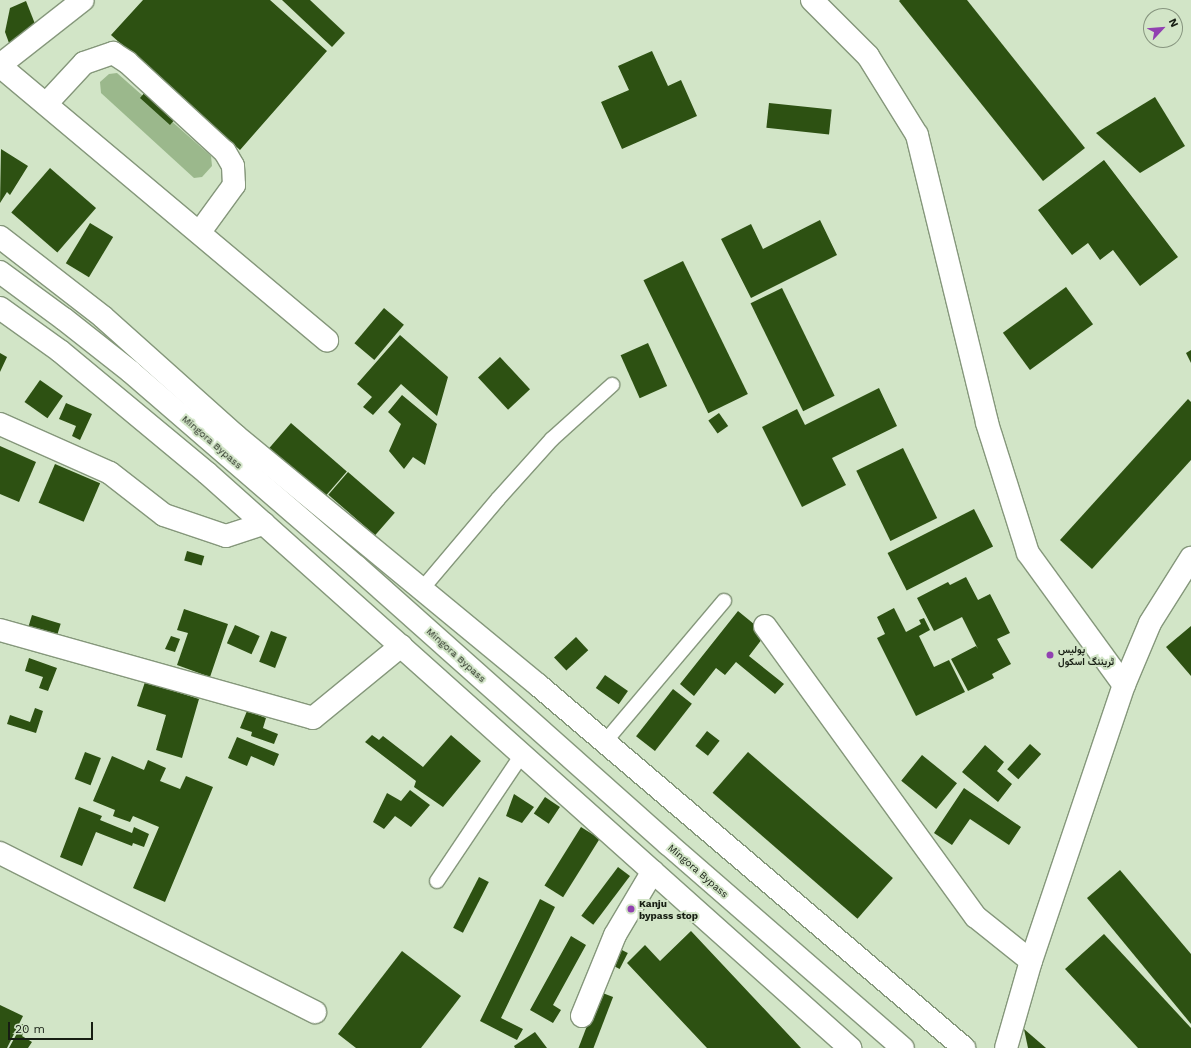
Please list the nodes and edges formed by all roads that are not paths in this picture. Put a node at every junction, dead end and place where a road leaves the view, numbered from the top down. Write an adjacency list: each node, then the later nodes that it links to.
1 (83, 0): 3 (main road)
2 (812, 0): 19 (main road)
3 (0, 65): 4 (main road)
4 (46, 104): 5 (main road); 5 (main road)
5 (199, 233): 9 (main road)
6 (0, 237): 14 (main road)
7 (0, 272): 29 (main road, Mingora Bypass)
8 (0, 308): 12 (main road)
9 (327, 340)
10 (612, 385): 14 (lane)
11 (0, 424): 12 (main road)
12 (264, 524): 18 (main road)
13 (1191, 558): 19 (main road)
14 (422, 589): 20 (main road)
15 (724, 601): 20 (lane)
16 (765, 626): 25 (main road)
17 (0, 630): 18 (main road)
18 (400, 646): 21 (main road)
19 (1124, 685): 25 (main road)
20 (604, 743): 30 (main road)
21 (521, 756): 23 (main road); 24 (lane)
22 (0, 853): 26 (main road)
23 (653, 871): 27 (main road); 28 (main road)
24 (437, 881)
25 (1031, 961): 31 (main road)
26 (316, 1012)
27 (582, 1016)
28 (850, 1048)
29 (903, 1048)
30 (964, 1048)
31 (1006, 1048)

